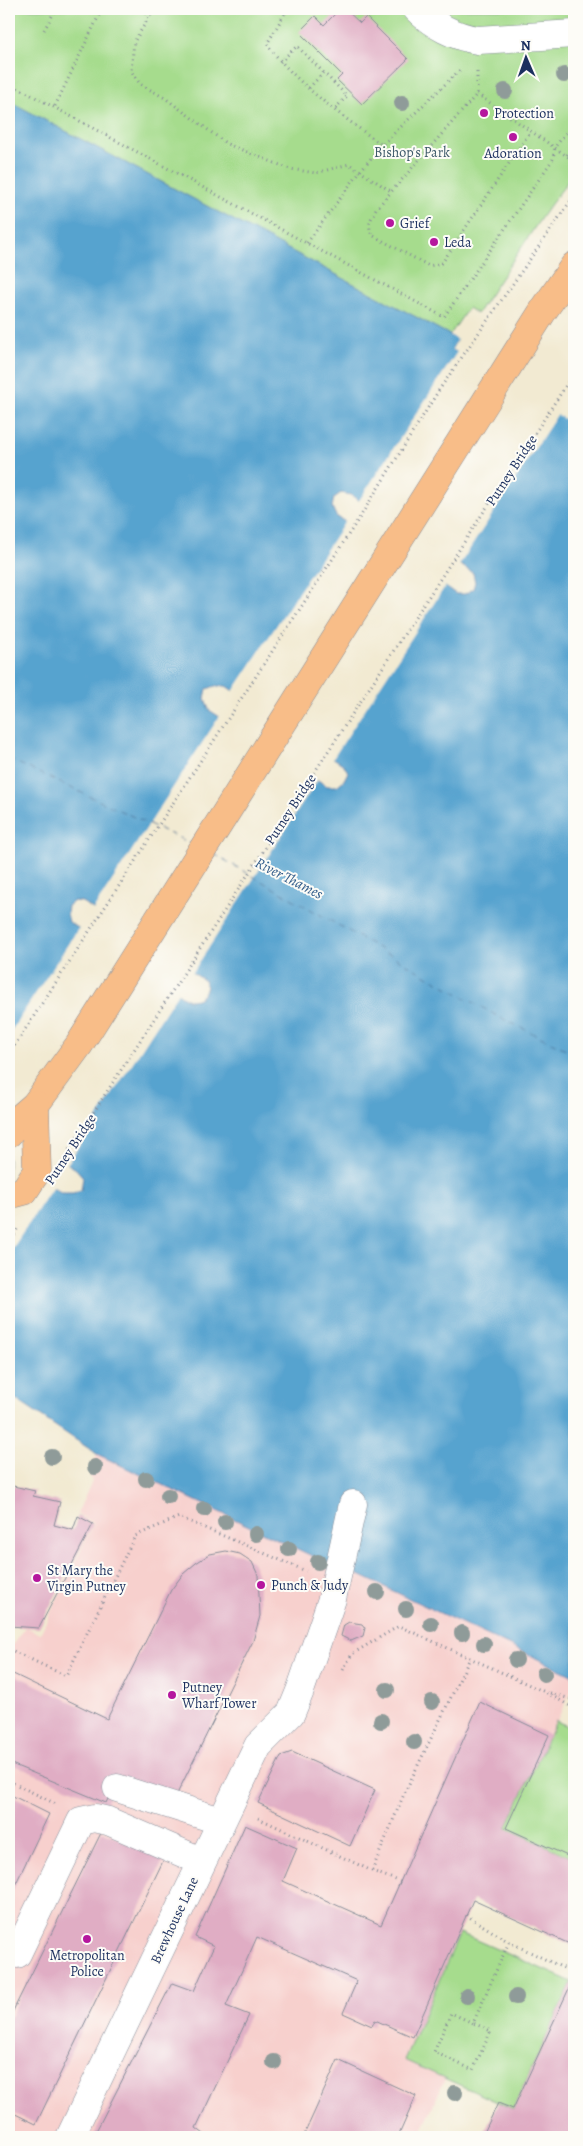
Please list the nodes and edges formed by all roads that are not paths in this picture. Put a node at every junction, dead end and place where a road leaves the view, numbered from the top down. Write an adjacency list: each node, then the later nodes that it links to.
1 (417, 9): 2 (street)
2 (574, 34)
3 (574, 266): 4 (main road)
4 (35, 1105): 5 (main road); 6 (main road)
5 (9, 1133)
6 (9, 1195)
7 (353, 1504): 9 (street, Brewhouse Lane)
8 (117, 1788): 9 (street)
9 (225, 1814): 10 (street, Brewhouse Lane)
10 (201, 1861): 11 (street); 12 (street, Brewhouse Lane)
11 (17, 1954)
12 (70, 2137)

